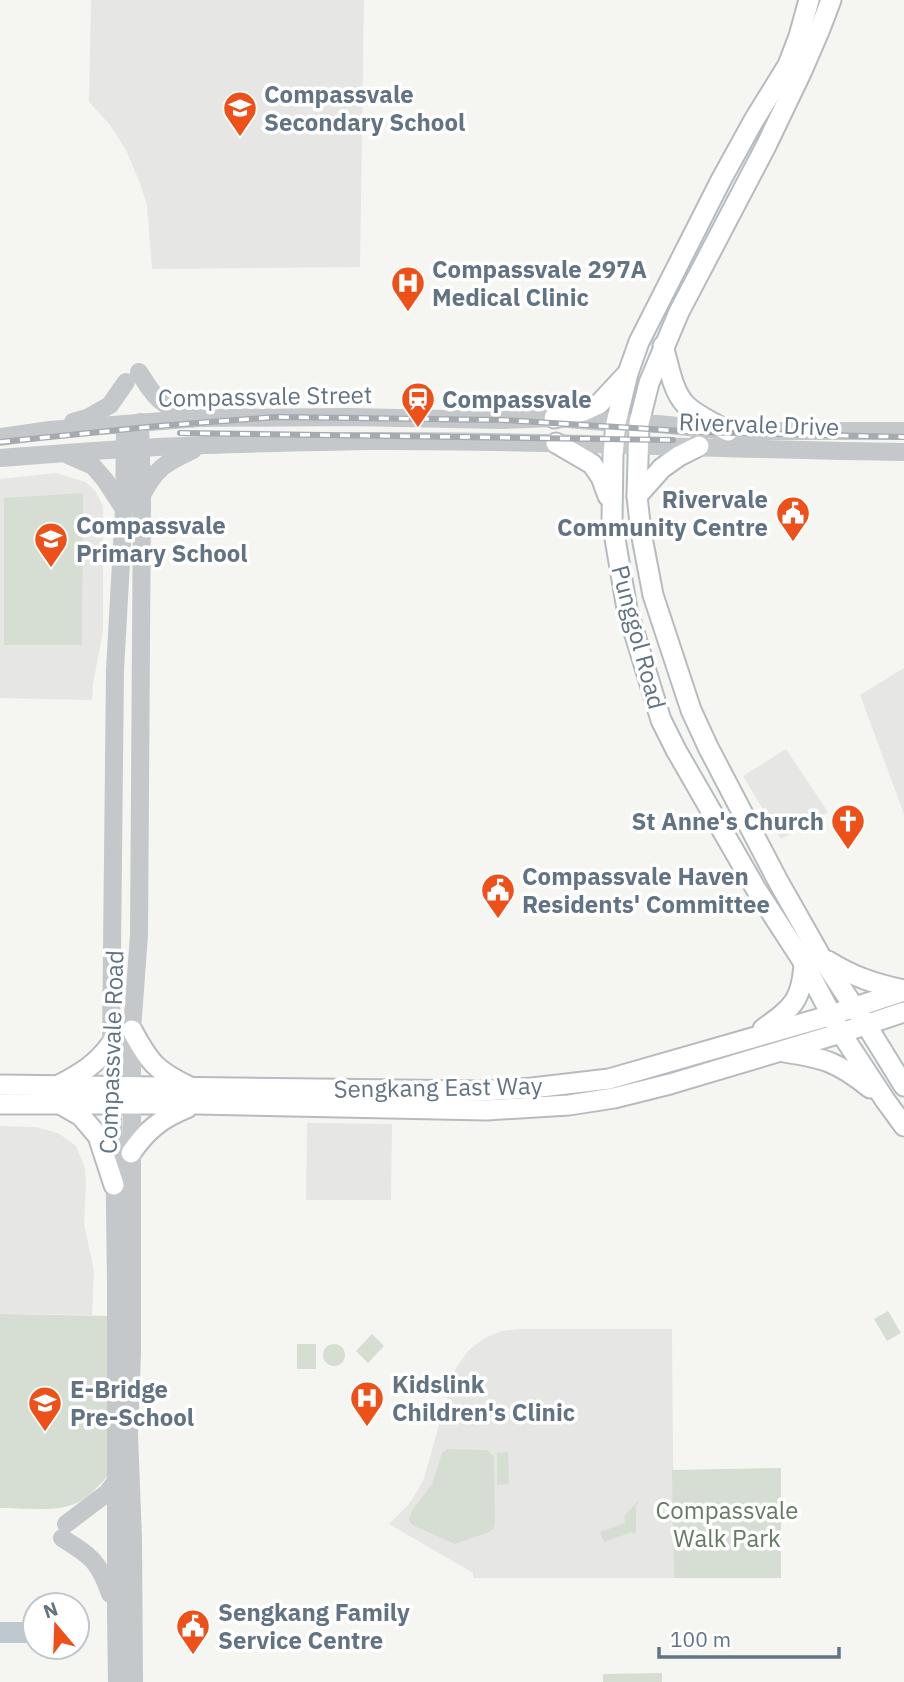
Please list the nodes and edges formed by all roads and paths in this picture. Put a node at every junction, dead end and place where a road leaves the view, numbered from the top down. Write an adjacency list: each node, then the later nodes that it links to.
1 (810, 0): 4 (main road, Punggol Road)
2 (831, 0): 3 (main road, Punggol Road)
3 (663, 346): 9 (main road, Punggol Road); 11 (main road)
4 (628, 373): 6 (main road); 8 (main road, Punggol Road)
5 (200, 418): 6 (street, Compassvale Street); 7 (street, Compassvale Street); 10 (street)
6 (554, 418): 8 (street, Compassvale Street)
7 (133, 423): 10 (street, Compassvale Street); 19 (street, Compassvale Road)
8 (616, 423): 9 (street, Rivervale Drive); 16 (main road, Punggol Road)
9 (639, 423): 11 (street, Rivervale Drive); 17 (main road, Punggol Road)
10 (50, 430): 13 (street, Compassvale Street)
11 (728, 431): 12 (street, Rivervale Drive)
12 (904, 431)
13 (0, 437)
14 (556, 443): 15 (street, Compassvale Street); 16 (street, Compassvale Street); 26 (main road)
15 (205, 445): 19 (street, Compassvale Street); 24 (street)
16 (614, 445): 17 (street, Rivervale Drive); 26 (main road, Punggol Road)
17 (639, 445): 18 (street, Rivervale Drive); 23 (main road, Punggol Road)
18 (699, 446): 20 (street, Rivervale Drive); 23 (main road)
19 (133, 449): 21 (street, Compassvale Street); 24 (street, Compassvale Road); 25 (street, Compassvale Road)
20 (904, 452)
21 (65, 454): 22 (street, Compassvale Street); 25 (street)
22 (0, 458)
23 (636, 496): 27 (main road, Punggol Road)
24 (142, 497): 33 (street, Compassvale Road)
25 (124, 509): 36 (street, Compassvale Road)
26 (612, 521): 27 (main road, Punggol Road)
27 (813, 960): 28 (main road); 29 (main road, Punggol Road); 31 (main road, Punggol Road); 35 (main road)
28 (904, 990): 29 (main road, Sengkang East Way)
29 (854, 1007): 31 (main road, Sengkang East Way); 32 (main road, Punggol Road)
30 (904, 1012): 32 (main road, Sengkang East Way)
31 (831, 1015): 34 (main road, Punggol Road); 35 (main road, Sengkang East Way)
32 (866, 1025): 34 (main road, Sengkang East Way); 39 (main road, Punggol Road)
33 (132, 1030): 42 (street, Compassvale Road); 43 (main road)
34 (841, 1033): 37 (main road, Sengkang East Way); 44 (main road, Punggol Road)
35 (753, 1037): 43 (main road, Sengkang East Way)
36 (111, 1044): 40 (main road); 41 (street, Compassvale Road)
37 (779, 1051): 43 (main road, Sengkang East Way); 44 (main road)
38 (0, 1085): 40 (main road, Sengkang East Way)
39 (904, 1086)
40 (60, 1095): 41 (main road, Sengkang East Way); 45 (main road, Sengkang East Way); 48 (main road)
41 (112, 1096): 42 (main road, Sengkang East Way); 48 (street, Compassvale Road)
42 (132, 1096): 43 (main road, Sengkang East Way); 47 (street, Compassvale Road)
43 (196, 1096): 47 (main road)
44 (885, 1100): 46 (main road, Punggol Road)
45 (0, 1104)
46 (904, 1126)
47 (131, 1153): 52 (street, Compassvale Road)
48 (114, 1185): 49 (street, Compassvale Road)
49 (116, 1481): 50 (street, Compassvale Road); 50 (street)
50 (116, 1611): 51 (street, Compassvale Road)
51 (117, 1682)
52 (134, 1682)

